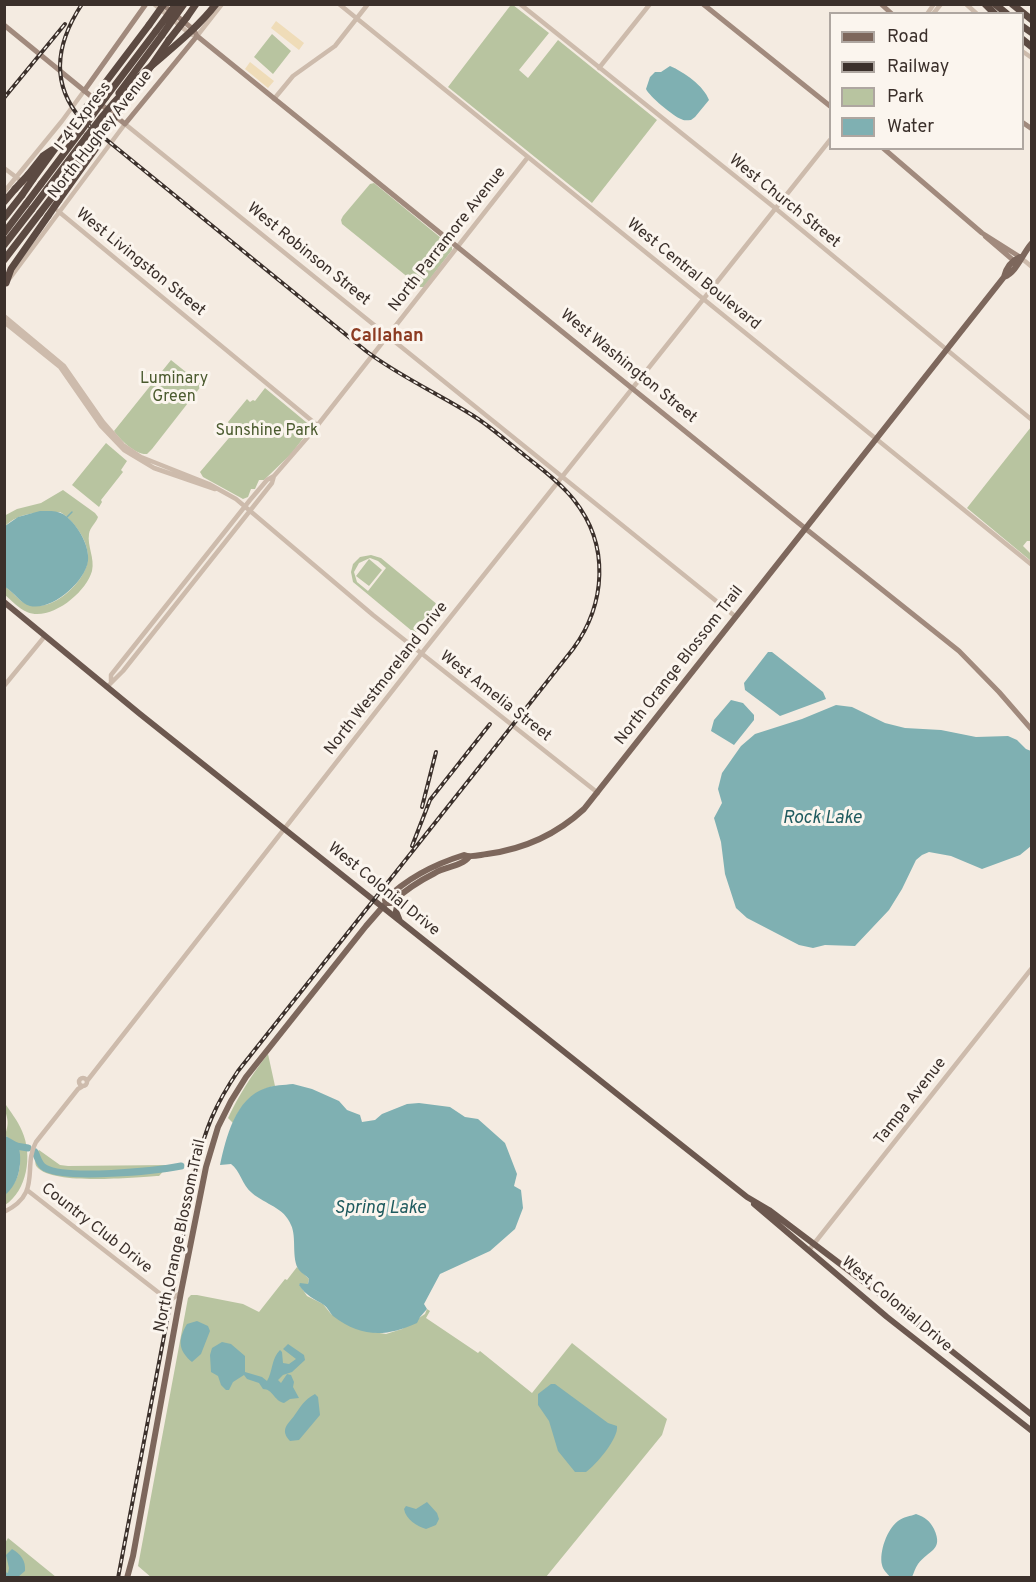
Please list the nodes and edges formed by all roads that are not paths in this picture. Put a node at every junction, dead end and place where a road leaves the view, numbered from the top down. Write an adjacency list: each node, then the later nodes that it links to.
1 (146, 4): 21 (main road)
2 (154, 4): 19 (street, West Washington Street)
3 (163, 4): 19 (main road, West Washington Street); 32 (highway, bridge)
4 (176, 4): 18 (highway, I-4 Express, bridge)
5 (184, 4): 18 (highway, I-4 Express, bridge)
6 (196, 4): 37 (highway, bridge)
7 (216, 4): 23 (highway, bridge)
8 (222, 4): 19 (street, North Hughey Avenue)
9 (339, 4): 16 (street, West Central Boulevard)
10 (368, 4): 16 (street)
11 (520, 4): 20 (street, West Church Street)
12 (650, 4): 20 (street)
13 (703, 4): 24 (main road)
14 (1012, 5): 15 (highway)
15 (1032, 14)
16 (357, 18): 22 (street); 28 (street, West Central Boulevard)
17 (4, 26): 21 (main road, West Robinson Street)
18 (159, 33): 23 (highway, I-4 Express)
19 (197, 36): 22 (main road, West Washington Street); 25 (main road, North Hughey Avenue)
20 (599, 68): 35 (street, West Church Street)
21 (84, 91): 25 (main road, West Robinson Street); 30 (street)
22 (274, 99): 42 (main road, West Washington Street)
23 (109, 100): 34 (highway, I-4 Express, bridge)
24 (829, 103)
25 (125, 124): 36 (street, North Hughey Avenue); 50 (street, West Robinson Street)
26 (829, 142): 35 (street, North Westmoreland Drive)
27 (885, 150): 43 (main road)
28 (528, 158): 42 (street, North Parramore Avenue); 47 (street, West Central Boulevard)
29 (4, 168): 30 (street, West Livingston Street)
30 (17, 177): 31 (street); 36 (street, West Livingston Street)
31 (4, 192)
32 (18, 192): 33 (highway); 38 (highway)
33 (4, 202)
34 (29, 207): 39 (highway, I-4 Express); 41 (highway, I-4 Express)
35 (775, 208): 47 (street, North Westmoreland Drive); 51 (street, West Church Street)
36 (59, 212): 46 (street, North Hughey Avenue); 57 (street, West Livingston Street)
37 (44, 214): 44 (highway); 46 (highway)
38 (4, 218)
39 (4, 233)
40 (1032, 243): 43 (main road, North Orange Blossom Trail)
41 (4, 245)
42 (458, 247): 50 (street, North Parramore Avenue); 52 (main road, West Washington Street)
43 (1017, 259): 45 (street); 51 (main road, North Orange Blossom Trail)
44 (4, 260)
45 (1032, 267)
46 (5, 284)
47 (703, 298): 52 (street, North Westmoreland Drive); 59 (street, West Central Boulevard)
48 (4, 316): 54 (street, West Amelia Street)
49 (4, 322): 53 (street, West Amelia Street)
50 (387, 336): 57 (street, North Parramore Avenue); 60 (street, West Robinson Street)
51 (947, 350): 55 (street, West Church Street); 59 (main road, North Orange Blossom Trail)
52 (632, 388): 60 (street, North Westmoreland Drive); 62 (main road, West Washington Street)
53 (87, 405): 54 (street); 56 (street, West Amelia Street)
54 (95, 410): 58 (street, West Amelia Street)
55 (1032, 420)
56 (99, 423): 58 (street); 61 (street, West Amelia Street)
57 (317, 425): 61 (street, North Parramore Avenue)
58 (109, 430): 61 (street, West Amelia Street)
59 (877, 439): 62 (main road, North Orange Blossom Trail); 63 (street, West Central Boulevard)
60 (561, 478): 65 (street, West Robinson Street); 67 (street, North Westmoreland Drive)
61 (244, 507): 67 (street, West Amelia Street); 68 (street, North Parramore Avenue)
62 (805, 529): 65 (main road, North Orange Blossom Trail); 70 (main road, West Washington Street)
63 (1032, 565)
64 (4, 602): 66 (highway, West Colonial Drive)
65 (736, 617): 71 (main road, North Orange Blossom Trail)
66 (45, 636): 68 (highway, West Colonial Drive); 69 (street)
67 (422, 654): 71 (street, West Amelia Street); 72 (street, North Westmoreland Drive)
68 (109, 684): 72 (highway, West Colonial Drive)
69 (4, 686)
70 (1032, 730)
71 (598, 793): 73 (main road, North Orange Blossom Trail)
72 (284, 829): 75 (highway, West Colonial Drive); 78 (street, North Westmoreland Drive)
73 (469, 857): 74 (main road, North Orange Blossom Trail); 75 (main road, North Orange Blossom Trail)
74 (399, 896): 75 (main road, North Orange Blossom Trail); 76 (highway)
75 (384, 905): 76 (highway, West Colonial Drive); 81 (main road, North Orange Blossom Trail)
76 (400, 922): 80 (highway, West Colonial Drive)
77 (1032, 968): 80 (street, Tampa Avenue)
78 (27, 1190): 79 (street); 81 (street, Country Club Drive)
79 (4, 1212)
80 (811, 1247): 82 (highway, West Colonial Drive); 83 (highway, West Colonial Drive)
81 (182, 1292): 86 (main road, North Orange Blossom Trail)
82 (981, 1392): 83 (highway); 85 (highway, West Colonial Drive)
83 (1004, 1393): 84 (highway, West Colonial Drive)
84 (1032, 1415)
85 (1032, 1431)
86 (133, 1556): 87 (main road, North Orange Blossom Trail); 88 (main road, North Orange Blossom Trail)
87 (127, 1578)
88 (132, 1578)

